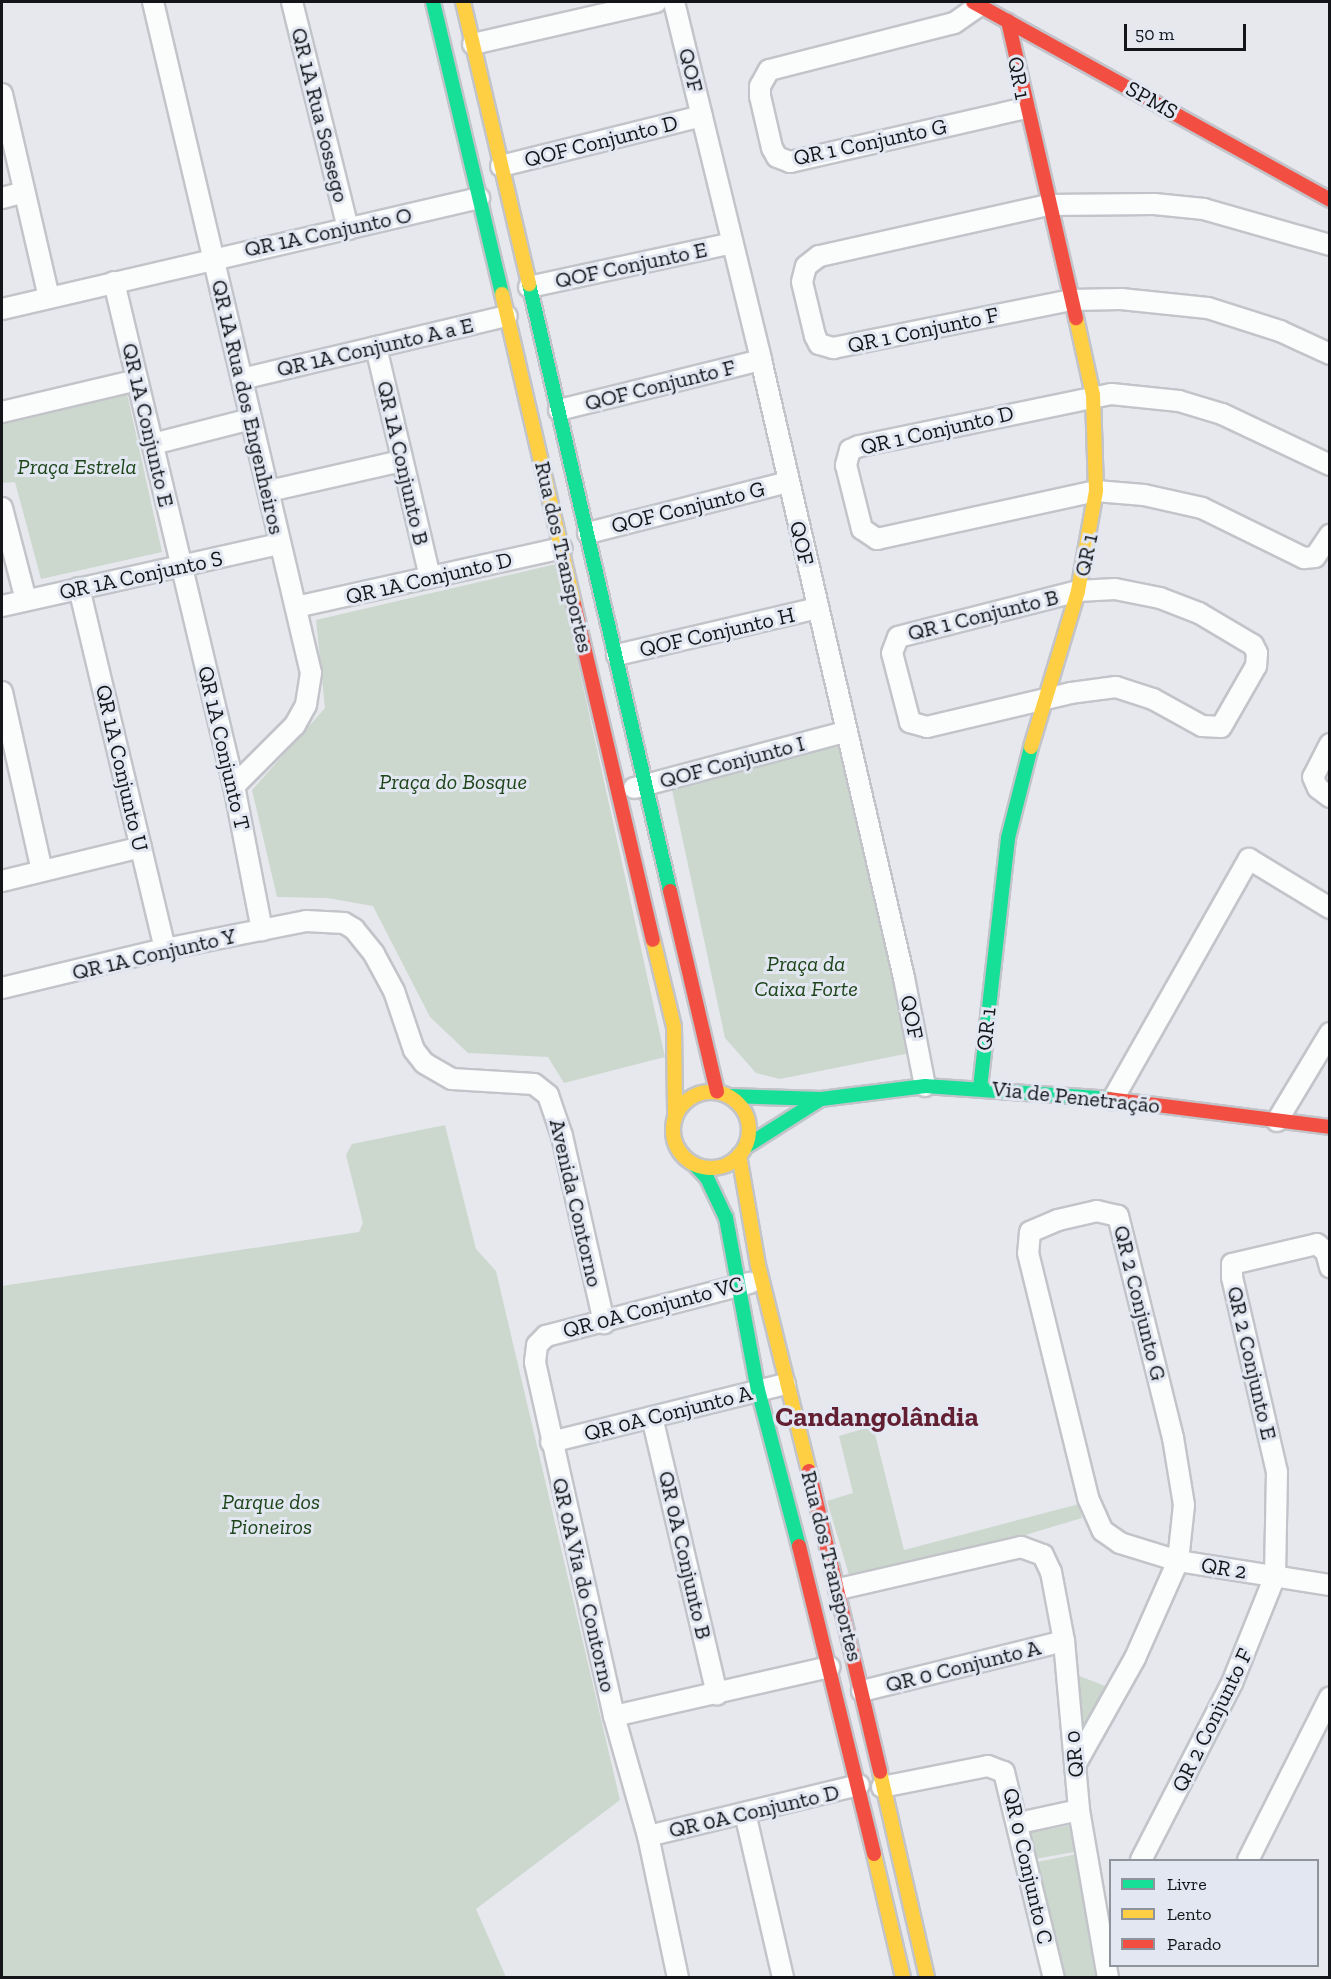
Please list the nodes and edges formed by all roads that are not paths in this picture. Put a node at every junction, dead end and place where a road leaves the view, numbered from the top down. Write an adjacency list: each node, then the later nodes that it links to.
1 (153, 2): 23 (street, QR 1A Rua dos Engenheiros)
2 (292, 2): 20 (street, QR 1A Rua Sossego)
3 (434, 2): 17 (street, Rua dos Transportes)
4 (463, 2): 10 (street, Rua dos Transportes)
5 (656, 2): 8 (street)
6 (674, 2): 13 (street, QOF)
7 (977, 3): 9 (street, SPMS); 12 (street, QR 1 Conjunto G)
8 (618, 6): 10 (street)
9 (1008, 21): 12 (street, QR 1); 18 (street, SPMS)
10 (473, 45): 14 (street, Rua dos Transportes)
11 (2, 94): 15 (street)
12 (1025, 108): 19 (street, QR 1)
13 (702, 116): 14 (street, QOF Conjunto D); 21 (street, QOF)
14 (501, 166): 25 (street, Rua dos Transportes)
15 (24, 192): 16 (street); 26 (street)
16 (2, 198)
17 (479, 198): 20 (street, QR 1A Conjunto O); 29 (street, Rua dos Transportes)
18 (1329, 200)
19 (1048, 205): 22 (street, QR 1 Conjunto F); 27 (street, QR 1); 27 (street, QR 1 Conjunto F)
20 (348, 229): 23 (street, QR 1A Conjunto O)
21 (732, 243): 25 (street, QOF Conjunto E); 32 (street, QOF)
22 (1329, 245)
23 (213, 257): 24 (street, QR 1A Conjunto O); 33 (street, QR 1A Rua dos Engenheiros)
24 (114, 282): 26 (street, QR 1A Conjunto O); 34 (street, QR 1A Conjunto E)
25 (529, 287): 36 (street, Rua dos Transportes)
26 (49, 298): 28 (street, QR 1A Conjunto O)
27 (1071, 300): 31 (street, QR 1 Conjunto F); 35 (street, QR 1)
28 (2, 309)
29 (507, 316): 30 (street, QR 1A Conjunto A a E); 41 (street, Rua dos Transportes)
30 (376, 348): 33 (street, QR 1A Conjunto A a E); 42 (street, QR 1A Conjunto B)
31 (1329, 354)
32 (761, 360): 36 (street, QOF Conjunto F); 44 (street, QOF)
33 (242, 379): 38 (street, QR 1A Rua dos Engenheiros)
34 (137, 380): 37 (street); 39 (street, QR 1A Conjunto E)
35 (1093, 395): 43 (street); 46 (street, QR 1); 46 (street, QR 1 Conjunto D)
36 (560, 410): 40 (street, Rua dos Transportes)
37 (2, 412)
38 (251, 419): 39 (street); 45 (street, QR 1A Rua dos Engenheiros)
39 (153, 444): 52 (street, QR 1A Conjunto E)
40 (568, 445): 41 (street); 48 (street, Rua dos Transportes)
41 (540, 452): 51 (street, Rua dos Transportes)
42 (401, 460): 45 (street); 53 (street, QR 1A Conjunto B)
43 (1329, 465)
44 (788, 482): 48 (street, QOF Conjunto G); 59 (street, QOF)
45 (268, 491): 50 (street, QR 1A Rua dos Engenheiros)
46 (1096, 491): 49 (street); 55 (street, QR 1)
47 (2, 508): 56 (street)
48 (588, 533): 60 (street, Rua dos Transportes)
49 (1329, 535)
50 (280, 544): 52 (street, QR 1A Conjunto S); 58 (street, QR 1A Rua dos Engenheiros)
51 (562, 548): 53 (street, QR 1A Conjunto D); 67 (street, Rua dos Transportes)
52 (181, 567): 54 (street, QR 1A Conjunto S); 66 (street, QR 1A Conjunto T)
53 (430, 578): 58 (street, QR 1A Conjunto D)
54 (79, 588): 56 (street, QR 1A Conjunto S); 69 (street, QR 1A Conjunto U)
55 (1078, 591): 62 (street, QR 1); 62 (street, QR 1 Conjunto B); 62 (street)
56 (26, 600): 57 (street, QR 1A Conjunto S)
57 (2, 606)
58 (296, 607): 66 (street, QR 1A Rua dos Engenheiros)
59 (817, 608): 60 (street, QOF Conjunto H); 63 (street, QOF)
60 (616, 655): 65 (street, Rua dos Transportes)
61 (2, 692): 70 (street)
62 (1044, 701): 79 (street, QR 1)
63 (845, 732): 65 (street, QOF Conjunto I); 78 (street, QOF)
64 (1329, 744): 68 (street)
65 (645, 785): 67 (street, QOF Conjunto I); 80 (street, Rua dos Transportes)
66 (234, 786): 74 (street, QR 1A Conjunto T)
67 (620, 793): 83 (street, Rua dos Transportes)
68 (1329, 797)
69 (141, 847): 70 (street); 75 (street, QR 1A Conjunto U)
70 (42, 872): 71 (street)
71 (2, 881)
72 (1329, 908): 82 (street)
73 (306, 921): 74 (street, QR 1A Conjunto Y); 91 (street, Avenida Contorno)
74 (262, 930): 75 (street, QR 1A Conjunto Y)
75 (165, 949): 76 (street, QR 1A Conjunto Y)
76 (2, 988)
77 (1329, 1034): 84 (street)
78 (925, 1086): 79 (street, Via de Penetração); 81 (street, Via de Penetração)
79 (980, 1088): 82 (street, Via de Penetração)
80 (723, 1094): 81 (street, Via de Penetração); 83 (street); 86 (street)
81 (821, 1099): 86 (street, Via de Penetração)
82 (1113, 1099): 84 (street, Via de Penetração)
83 (675, 1114): 87 (street)
84 (1277, 1121): 85 (street, Via de Penetração)
85 (1329, 1127)
86 (742, 1151): 87 (street); 89 (street, Rua dos Transportes)
87 (695, 1165): 90 (street, Rua dos Transportes)
88 (1329, 1267): 99 (street, QR 2 Conjunto E)
89 (761, 1278): 90 (street, QR 0A Conjunto VC); 93 (street, Rua dos Transportes)
90 (741, 1287): 91 (street, QR 0A Conjunto VC); 94 (street, Rua dos Transportes)
91 (604, 1323): 92 (street, QR 0A Conjunto VC)
92 (546, 1336): 96 (street, QR 0A Via do Contorno)
93 (785, 1384): 94 (street, QR 0A Conjunto A); 101 (street, Rua dos Transportes)
94 (758, 1390): 95 (street, QR 0A Conjunto A); 103 (street, Rua dos Transportes)
95 (652, 1417): 96 (street, QR 0A Conjunto A); 107 (street, QR 0A Conjunto B)
96 (551, 1442): 109 (street, QR 0A Via do Contorno)
97 (1120, 1543): 98 (street, QR 2); 98 (street, QR 2 Conjunto G)
98 (1178, 1560): 99 (street, QR 2); 110 (street)
99 (1275, 1576): 100 (street, QR 2); 117 (street, QR 2 Conjunto F)
100 (1329, 1585)
101 (839, 1589): 102 (street, Rua dos Transportes); 104 (street, QR 0)
102 (849, 1633): 103 (street); 106 (street, Rua dos Transportes)
103 (824, 1640): 105 (street, Rua dos Transportes)
104 (1064, 1641): 106 (street, QR 0 Conjunto A); 110 (street, QR 0)
105 (830, 1667): 107 (street); 111 (street, Rua dos Transportes)
106 (862, 1690): 112 (street, Rua dos Transportes)
107 (717, 1694): 109 (street)
108 (1329, 1697): 118 (street)
109 (614, 1716): 116 (street, QR 0A Via do Contorno)
110 (1075, 1765): 113 (street, QR 0)
111 (859, 1785): 114 (street, QR 0A Conjunto D); 121 (street, Rua dos Transportes)
112 (882, 1787): 115 (street, QR 0 Conjunto C); 122 (street, Rua dos Transportes)
113 (1079, 1810): 115 (street); 124 (street, QR 0)
114 (746, 1813): 116 (street, QR 0A Conjunto D); 120 (street)
115 (1019, 1822): 123 (street, QR 0 Conjunto C)
116 (648, 1836): 119 (street, QR 0A Via do Contorno)
117 (1142, 1859)
118 (1248, 1859)
119 (678, 1977)
120 (783, 1977)
121 (903, 1977)
122 (927, 1977)
123 (1054, 1977)
124 (1108, 1977)

